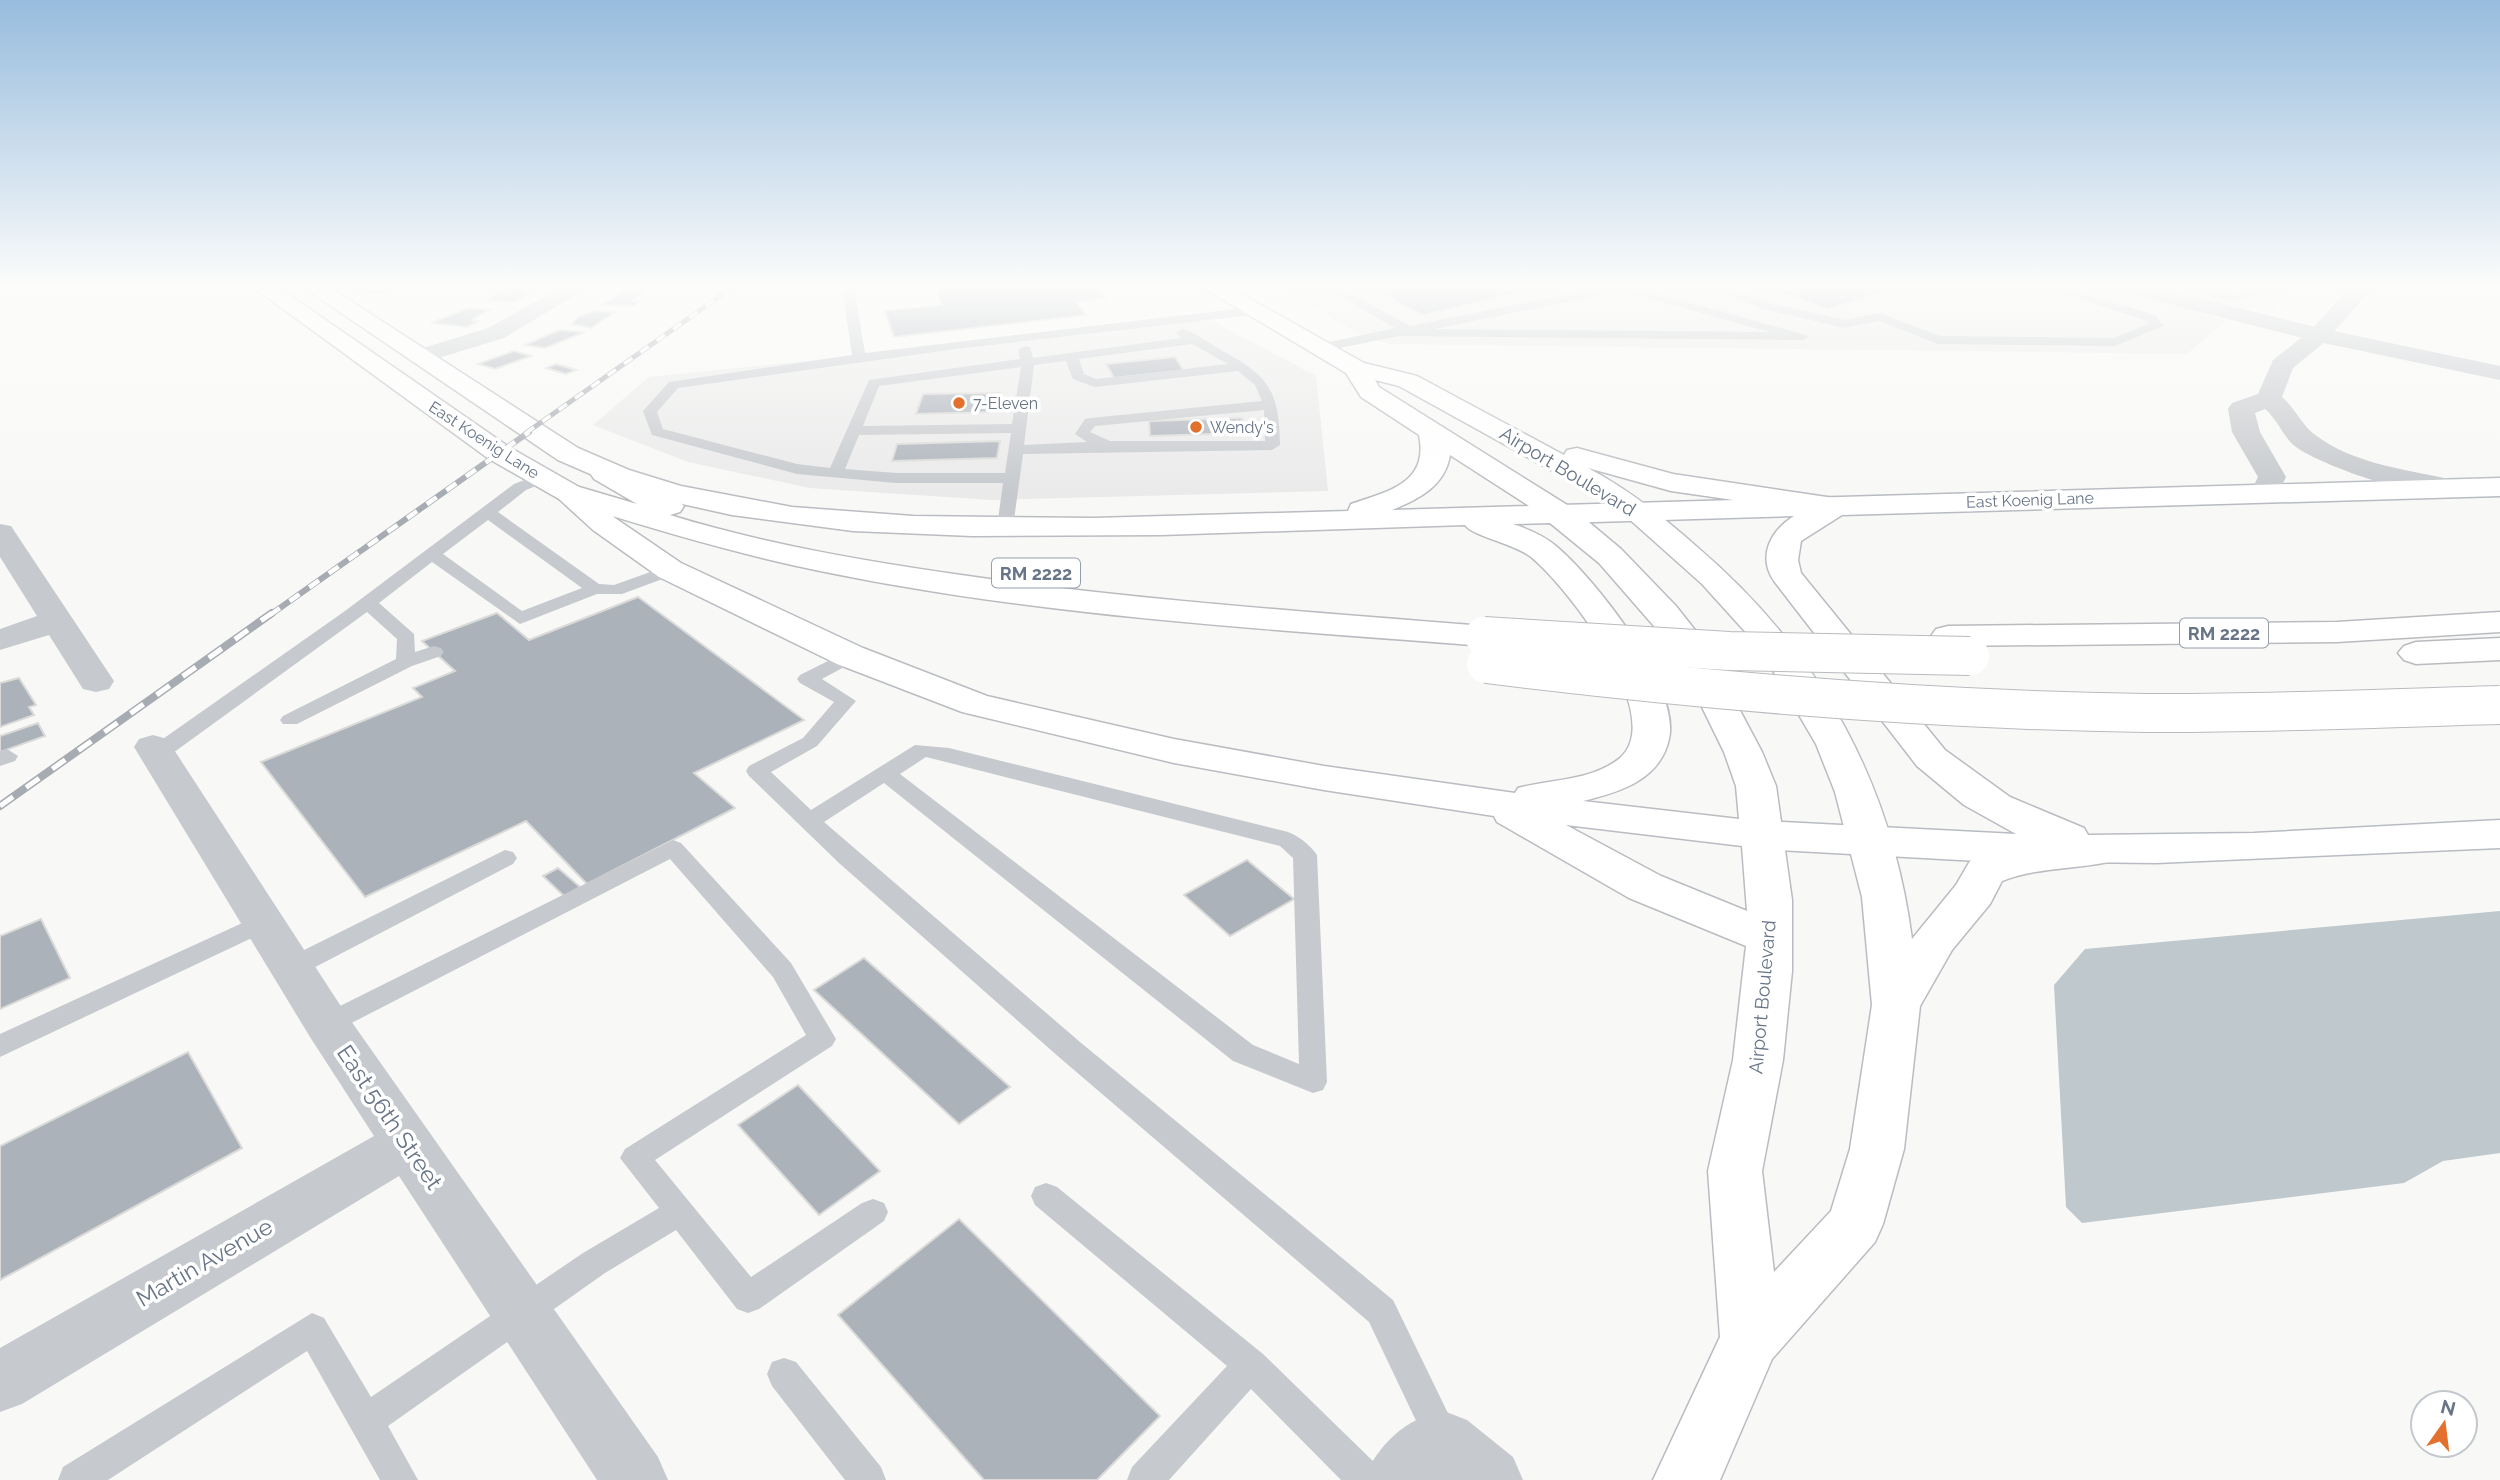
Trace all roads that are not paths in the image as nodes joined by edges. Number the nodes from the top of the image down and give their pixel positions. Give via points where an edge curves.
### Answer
1 (362, 356) edge
2 (422, 356) edge
3 (877, 356) joint
4 (1026, 356) edge
5 (1065, 356) edge
6 (1071, 356) edge
7 (1220, 356) edge
8 (1334, 356) edge
9 (2293, 356) edge
10 (2419, 356) edge
11 (419, 357) joint
12 (859, 358) joint
13 (1028, 363) junction
14 (1238, 367) junction
15 (1355, 368) junction
16 (2500, 373) edge
17 (874, 383) junction
18 (2269, 399) junction
19 (1269, 405) junction
20 (1019, 428) junction
21 (1432, 429) junction
22 (854, 431) junction
23 (1525, 443) junction
24 (1107, 446) junction
25 (1016, 450) junction
26 (971, 459) dead end
27 (920, 460) dead end
28 (836, 472) junction
29 (604, 473) junction
30 (914, 478) junction
31 (967, 478) junction
32 (1012, 478) junction
33 (556, 486) junction
34 (2500, 488) edge
35 (2456, 489) junction
36 (2265, 493) junction
37 (1836, 506) junction
38 (1639, 512) junction
39 (489, 513) junction
40 (1561, 514) junction
41 (1327, 519) junction
42 (1005, 527) junction
43 (3, 542) edge
44 (433, 555) junction
45 (670, 570) junction
46 (595, 589) junction
47 (368, 603) junction
48 (59, 620) junction
49 (2500, 622) edge
50 (1484, 638) junction
51 (0, 640) edge
52 (1959, 646) junction
53 (2500, 649) edge
54 (434, 652) dead end
55 (850, 656) junction
56 (405, 662) junction
57 (96, 681) dead end
58 (2500, 705) edge
59 (290, 720) dead end
60 (156, 750) joint
61 (885, 773) junction
62 (1491, 803) junction
63 (808, 821) junction
64 (2500, 834) edge
65 (1762, 835) junction
66 (1871, 842) junction
67 (2106, 849) junction
68 (505, 858) dead end
69 (264, 922) junction
70 (1768, 937) junction
71 (291, 968) junction
72 (1896, 1005) junction
73 (327, 1024) junction
74 (0, 1046) edge
75 (408, 1143) junction
76 (1046, 1196) dead end
77 (680, 1211) junction
78 (873, 1212) dead end
79 (522, 1314) junction
80 (1751, 1339) junction
81 (1251, 1365) junction
82 (783, 1374) dead end
83 (0, 1382) edge
84 (368, 1420) junction
85 (1443, 1468) edge
86 (76, 1480) edge
87 (400, 1480) edge
88 (635, 1480) edge
89 (868, 1480) edge
90 (1145, 1480) edge
91 (1366, 1480) edge
92 (1686, 1480) edge

1 - 33 main road, East Koenig Lane / RM 2222 via 499,453
2 - 11 street
3 - 12 lane
3 - 17 lane
4 - 13 lane
5 - 13 lane
6 - 14 lane via 1078,376 1095,383
7 - 14 lane
8 - 15 main road, Airport Boulevard
9 - 18 street via 2282,365
10 - 16 street
11 - 29 main road, East Koenig Lane / RM 2222
12 - 28 lane via 674,385 650,411 657,432 773,463
13 - 17 lane
13 - 20 lane
14 - 19 lane via 1262,382
15 - 21 main road, Airport Boulevard via 1370,392
15 - 23 main road, Airport Boulevard via 1408,381
17 - 22 lane
18 - 35 street via 2304,440 2322,451
18 - 36 street via 2241,409 2246,432 2272,478
19 - 24 lane via 1272,445
19 - 24 lane via 1090,422 1083,434
20 - 22 lane via 928,436
20 - 25 lane
21 - 40 main road, Airport Boulevard
21 - 41 main road via 1436,455 1426,478 1393,499
22 - 28 lane
23 - 37 main road via 1671,482
23 - 38 main road, Airport Boulevard
24 - 25 lane
25 - 32 lane
26 - 31 lane
27 - 30 lane
28 - 30 lane
29 - 42 main road via 653,488 803,517 934,527
29 - 50 main road, RM 2222 via 652,501 787,538 886,556
30 - 31 lane
31 - 32 lane
32 - 42 lane
33 - 39 lane via 520,487
33 - 45 main road
33 - 50 main road, RM 2222 via 649,521 892,577 1099,604 1299,638
34 - 35 main road, East Koenig Lane
35 - 36 main road, East Koenig Lane
36 - 37 main road, East Koenig Lane
37 - 38 main road, East Koenig Lane
37 - 67 main road via 1788,535 1780,558 1785,573 1931,758 1956,782 2018,819
38 - 40 main road, East Koenig Lane
38 - 66 main road, Airport Boulevard via 1713,577 1773,641 1835,744
39 - 44 lane
39 - 46 lane
40 - 41 main road, East Koenig Lane
40 - 65 main road, Airport Boulevard via 1636,582 1690,646 1734,730 1756,786
41 - 42 main road via 1129,528
41 - 62 main road via 1455,523 1513,533 1541,549 1609,625 1628,656 1652,716 1651,742 1639,762 1612,780
43 - 48 street
44 - 46 lane via 514,620
44 - 47 lane
45 - 46 lane via 616,590
45 - 55 main road
47 - 56 lane via 407,638
47 - 60 lane
48 - 51 street
48 - 57 street
49 - 52 main road, RM 2222
50 - 52 main road, RM 2222, bridge via 1729,651
50 - 58 main road, bridge via 1620,681 1961,708 2241,713
52 - 53 main road, RM 2222 via 2321,657
54 - 56 lane
55 - 62 main road via 975,704 1067,727 1324,778
55 - 63 lane via 807,679 846,701 810,742 757,771
56 - 59 lane
60 - 69 street, East 56th Street
61 - 61 lane via 922,750 949,754 1288,840 1305,855 1313,1082 1243,1053
61 - 63 lane
62 - 65 main road
62 - 70 main road via 1645,887
63 - 85 lane via 1070,1050 1381,1311
64 - 67 main road via 2315,845
65 - 66 main road
65 - 70 main road, Airport Boulevard via 1770,900
66 - 67 main road
66 - 72 main road, Airport Boulevard via 1886,911
67 - 72 main road via 2015,860 1985,872 1974,893 1935,939
68 - 71 lane
69 - 71 street, East 56th Street
69 - 74 lane
70 - 80 main road, Airport Boulevard via 1758,1060 1735,1171
71 - 73 street, East 56th Street
72 - 80 main road, Airport Boulevard via 1877,1149 1855,1224
73 - 75 street, East 56th Street
73 - 77 lane via 673,848 782,970 822,1039 635,1158
75 - 79 street, East 56th Street
75 - 83 street, Martin Avenue
76 - 81 lane
77 - 78 lane via 748,1298
77 - 79 lane
79 - 84 lane
79 - 88 street, East 56th Street
80 - 92 main road, Airport Boulevard
81 - 90 lane
81 - 91 lane
82 - 89 lane
84 - 86 lane via 312,1329
84 - 87 lane

